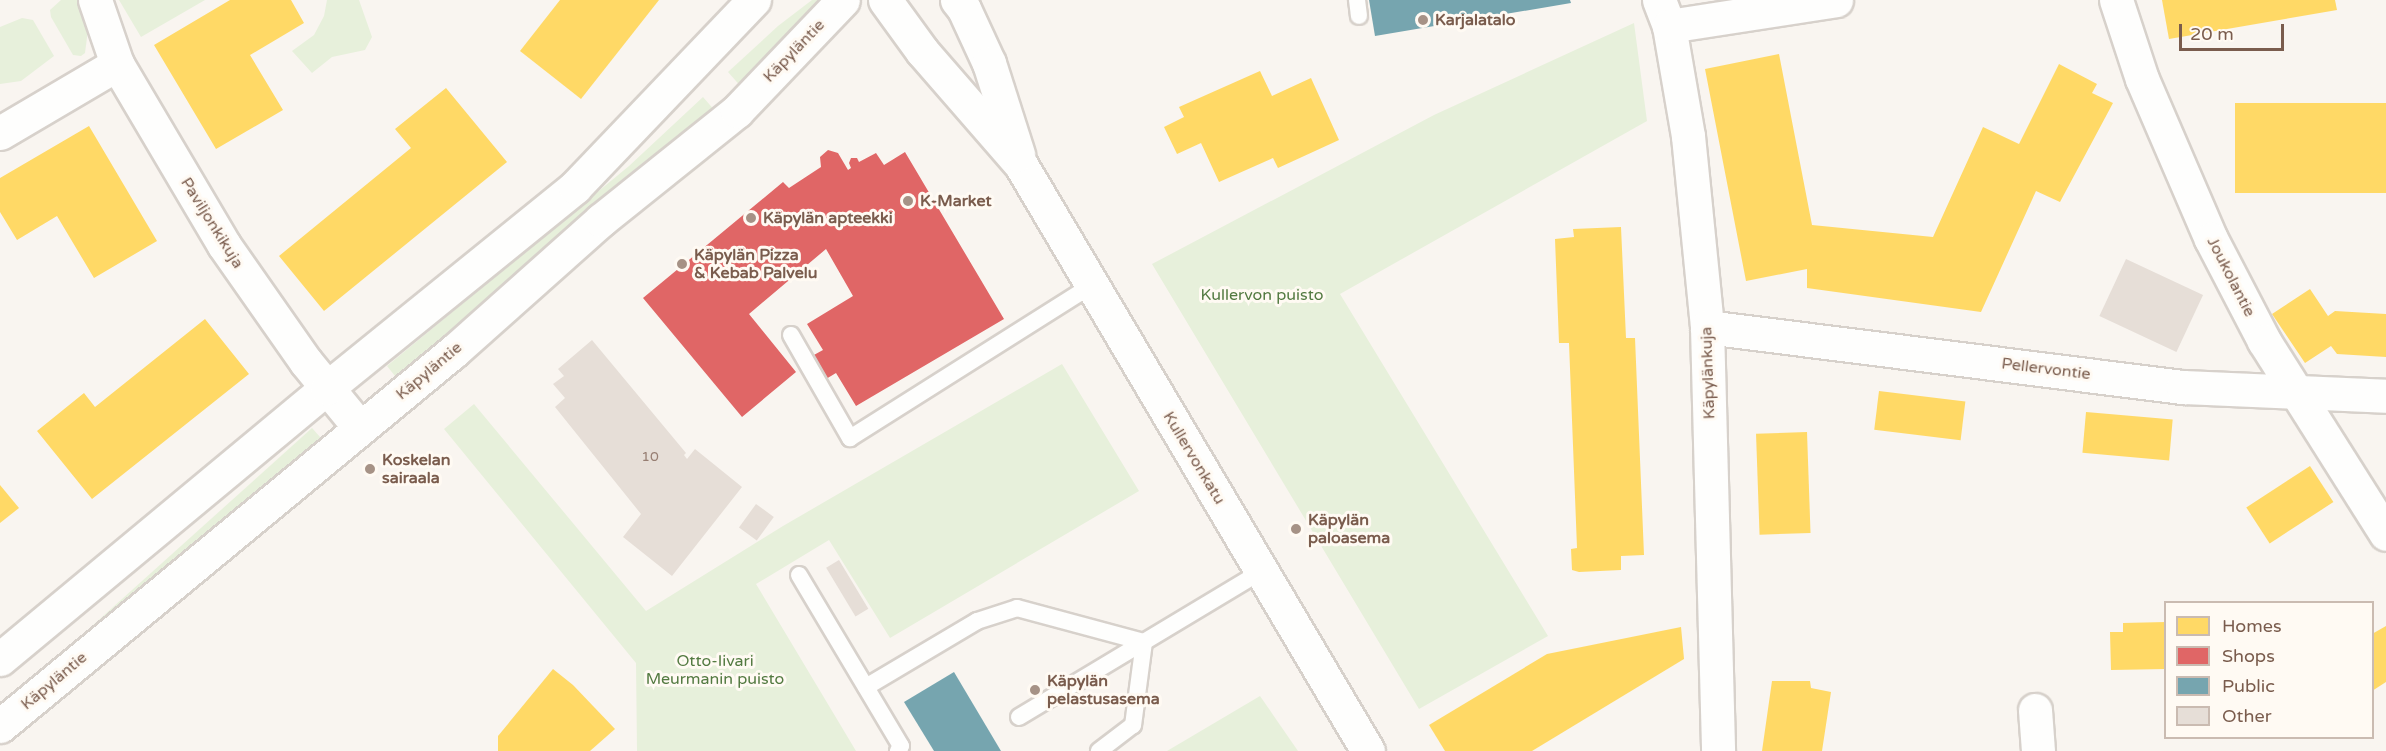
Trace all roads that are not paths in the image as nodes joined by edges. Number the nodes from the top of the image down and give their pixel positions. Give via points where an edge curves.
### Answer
1 (95, 0) edge
2 (754, 0) edge
3 (843, 0) edge
4 (885, 0) edge
5 (957, 0) edge
6 (1836, 0) edge
7 (2116, 0) edge
8 (1664, 13) edge
9 (117, 64) junction
10 (0, 133) edge
11 (1021, 165) junction
12 (1092, 285) junction
13 (1707, 327) junction
14 (791, 335) dead end
15 (327, 388) junction
16 (2294, 391) junction
17 (2386, 396) edge
18 (360, 428) junction
19 (2386, 534) edge
20 (1262, 572) junction
21 (799, 575) dead end
22 (1144, 642) junction
23 (0, 659) edge
24 (866, 687) junction
25 (2035, 710) dead end
26 (1019, 717) dead end
27 (0, 726) edge
28 (898, 751) edge
29 (1099, 751) edge
30 (1368, 751) edge
31 (1718, 751) edge
32 (2038, 751) edge

1 - 9 main road, Paviljonkikuja
2 - 15 main road via 575,187
3 - 18 main road, Käpyläntie via 737,111 601,220 454,351
4 - 11 main road, Kullervonkatu via 922,51
5 - 11 main road, Kullervonkatu via 990,63
6 - 8 main road
7 - 16 main road, Joukolantie via 2142,79 2211,239
8 - 13 main road, Käpylänkuja via 1689,142
9 - 10 main road
9 - 15 main road, Paviljonkikuja via 224,245
11 - 12 main road, Kullervonkatu
12 - 14 lane via 850,438
12 - 20 main road, Kullervonkatu
13 - 16 main road, Pellervontie via 2183,387
13 - 31 main road, Käpylänkuja
15 - 18 main road, Paviljonkikuja
15 - 23 main road
16 - 17 main road, Pellervontie
16 - 19 main road, Joukolantie
18 - 27 main road, Käpyläntie
20 - 22 lane
20 - 30 main road, Kullervonkatu
21 - 24 lane
22 - 24 lane via 1017,608 977,621
22 - 26 lane
22 - 29 lane via 1133,725
24 - 28 lane via 901,746
25 - 32 main road

